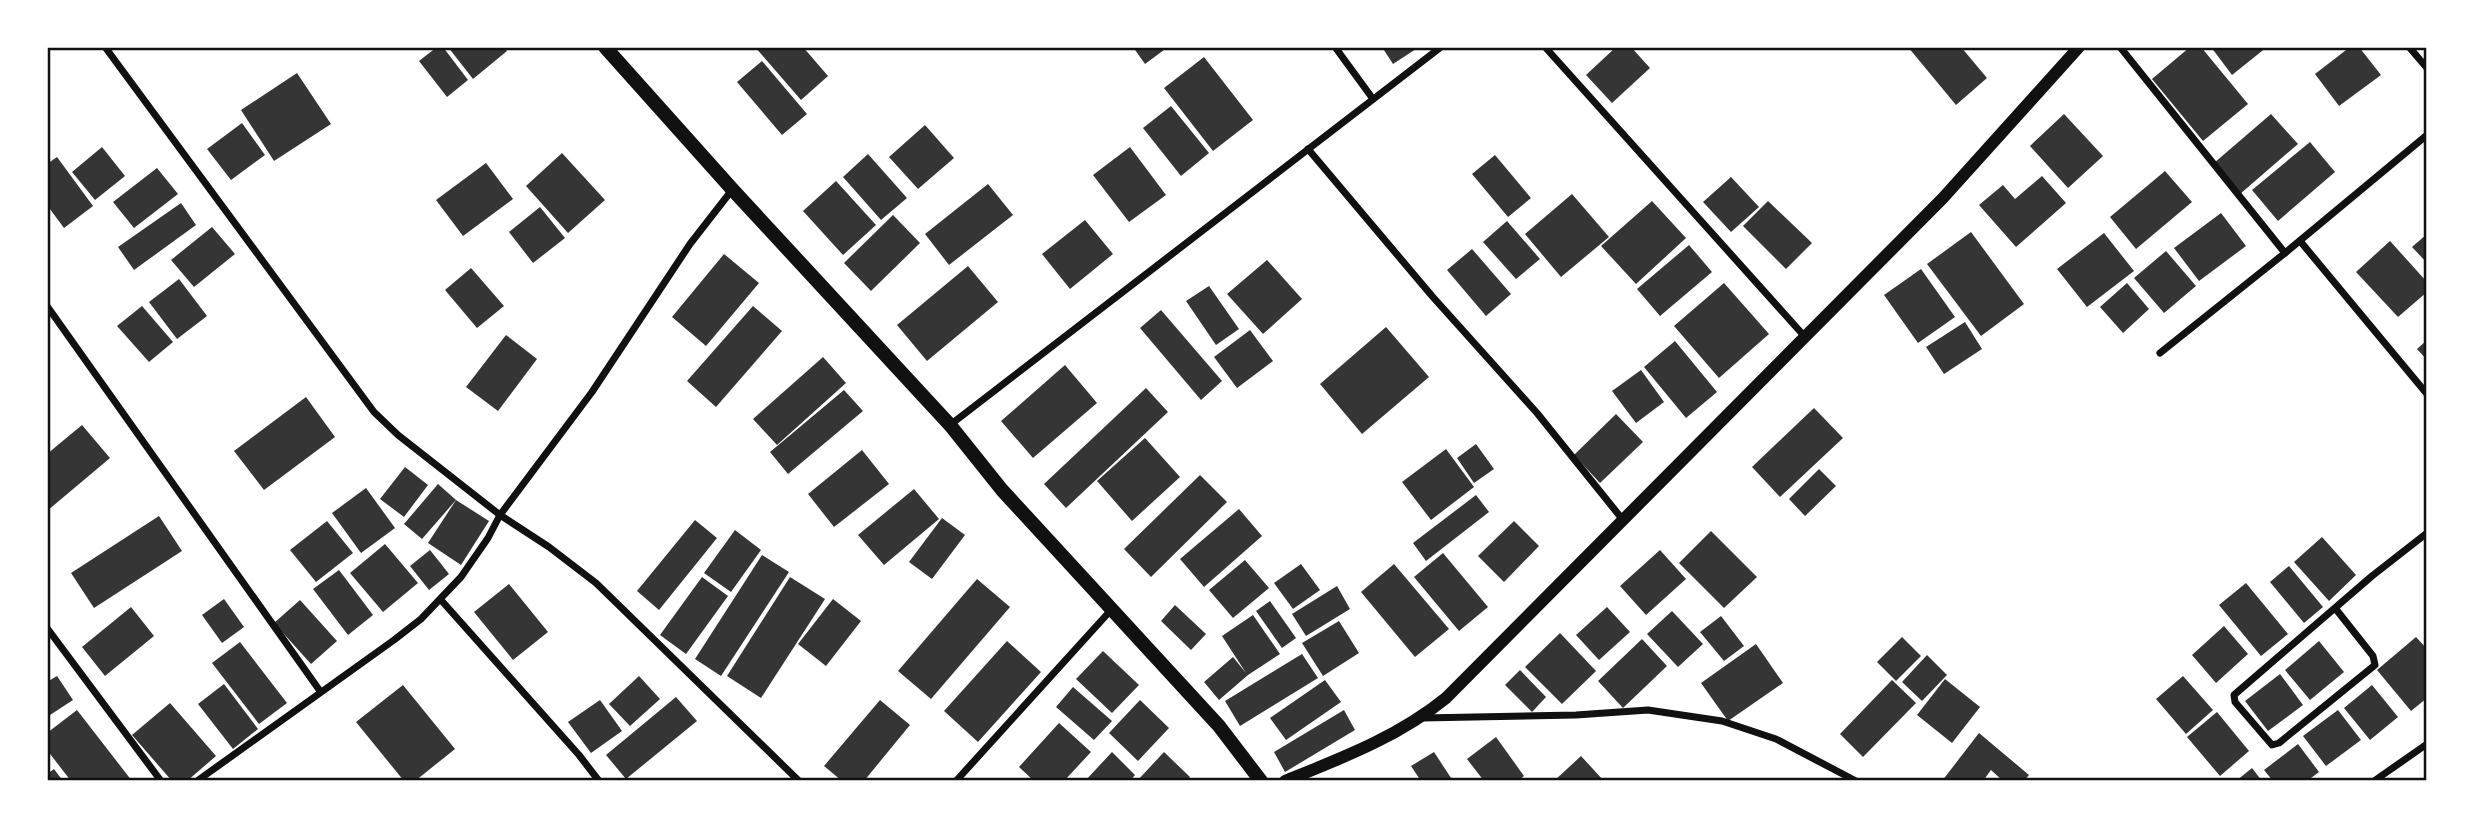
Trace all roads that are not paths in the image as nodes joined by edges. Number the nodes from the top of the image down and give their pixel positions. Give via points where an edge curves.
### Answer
1 (105, 47) edge
2 (605, 47) edge
3 (1335, 47) edge
4 (1441, 47) edge
5 (1545, 47) edge
6 (2079, 47) edge
7 (2120, 47) edge
8 (2409, 47) edge
9 (2427, 68) edge
10 (1373, 99) junction
11 (2427, 135) edge
12 (1308, 149) junction
13 (733, 189) junction
14 (2300, 241) junction
15 (2285, 253) junction
16 (47, 306) edge
17 (1806, 338) junction
18 (2160, 353) dead end
19 (2427, 394) edge
20 (950, 425) junction
21 (500, 515) junction
22 (1623, 520) junction
23 (2427, 533) edge
24 (441, 600) junction
25 (2335, 608) junction
26 (1111, 610) junction
27 (47, 628) edge
28 (320, 691) junction
29 (1422, 718) junction
30 (2427, 744) edge
31 (203, 779) edge
32 (161, 781) edge
33 (599, 781) edge
34 (799, 781) edge
35 (956, 781) edge
36 (1261, 781) edge
37 (1285, 781) edge
38 (1856, 781) edge
39 (2374, 781) edge

1 - 21 street via 374,412
2 - 13 main road
3 - 10 street
4 - 10 street
5 - 17 street
6 - 17 street via 1943,198
7 - 15 street
8 - 9 street
10 - 12 street
11 - 14 street
12 - 20 street
12 - 22 street via 1537,413
13 - 20 main road
13 - 21 street
14 - 15 street
14 - 19 street
15 - 18 street
16 - 28 street
17 - 22 street
20 - 26 main road
21 - 24 street via 477,555
21 - 34 street via 596,583
22 - 29 street
23 - 25 street
24 - 28 street via 394,640
24 - 33 street
25 - 25 street via 2375,664 2272,745 2234,695
26 - 35 street
26 - 36 main road via 1219,726
27 - 32 street
28 - 31 street
29 - 37 street
29 - 38 street via 1648,710 1722,721 1776,739
30 - 39 street

